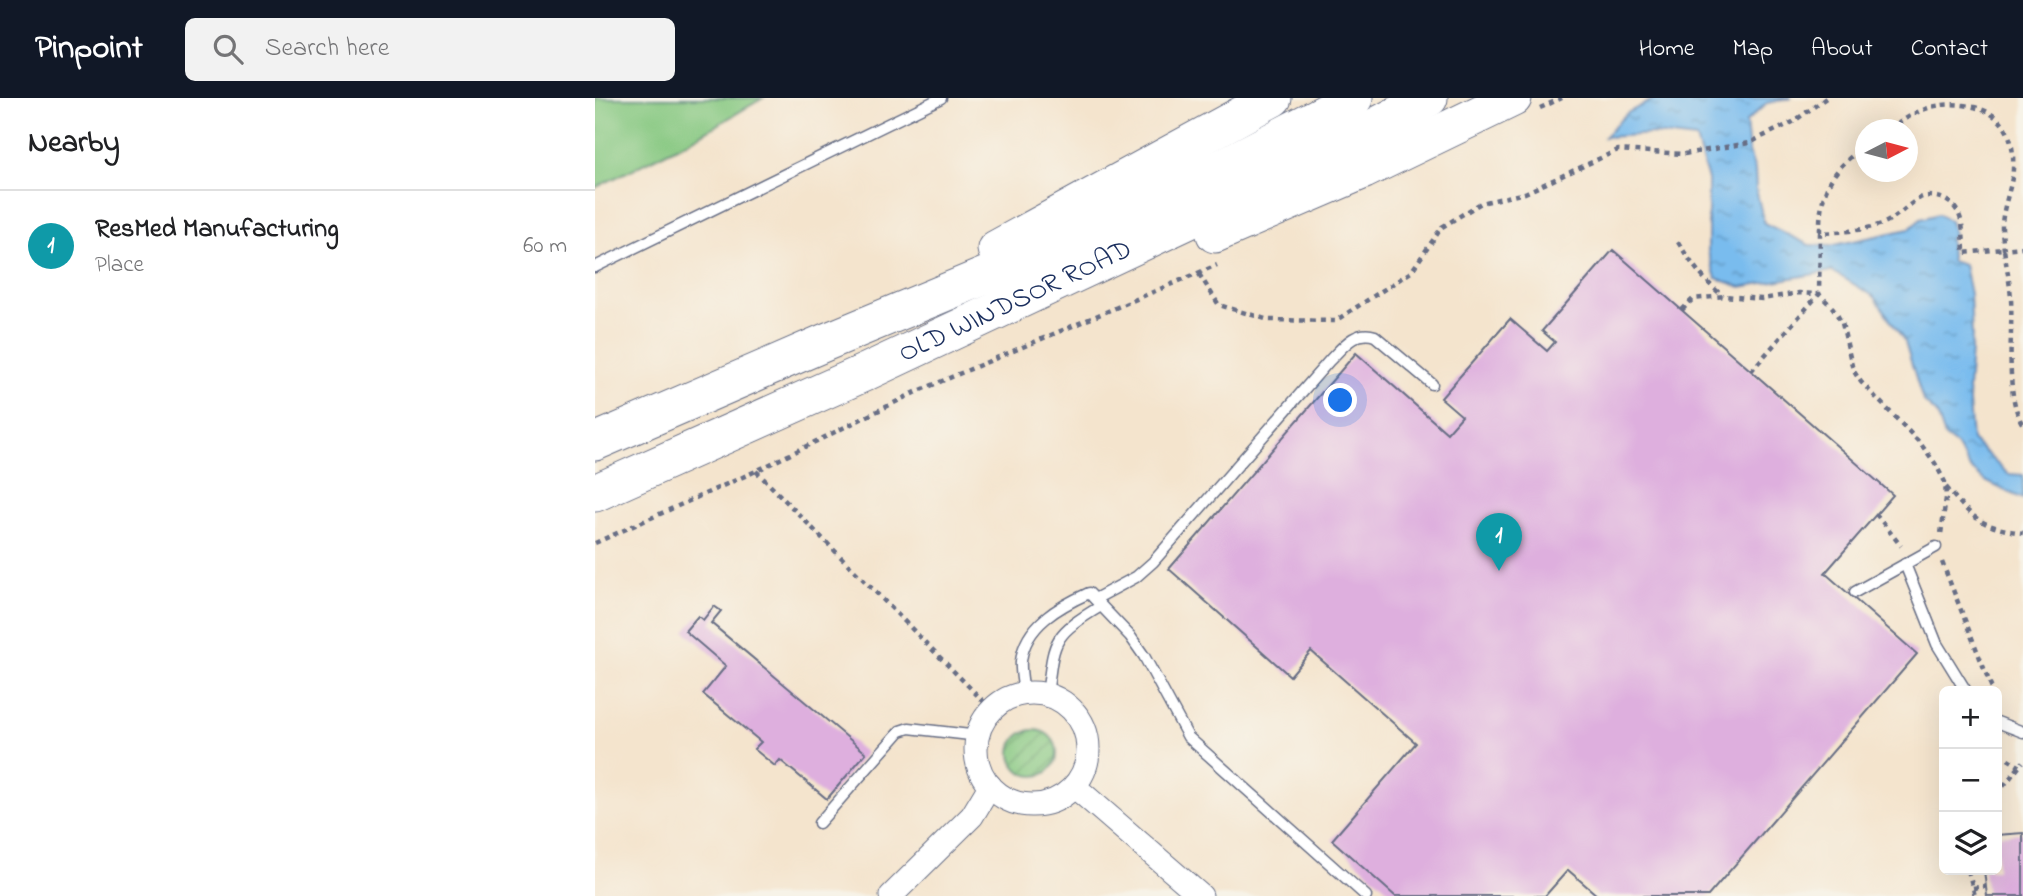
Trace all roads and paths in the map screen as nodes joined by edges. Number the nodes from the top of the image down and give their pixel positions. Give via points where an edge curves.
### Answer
1 (941, 98) edge
2 (1273, 98) edge
3 (1354, 98) edge
4 (1429, 98) edge
5 (1562, 98) edge
6 (1826, 98) edge
7 (1951, 101) edge
8 (1526, 104) edge
9 (1907, 119) edge
10 (1855, 153) edge
11 (1820, 233) junction
12 (1678, 242) dead end
13 (2023, 247) edge
14 (2004, 249) junction
15 (1223, 262) dead end
16 (595, 267) edge
17 (1199, 274) junction
18 (1819, 294) junction
19 (1724, 296) junction
20 (1682, 310) dead end
21 (826, 342) junction
22 (1751, 371) dead end
23 (866, 372) junction
24 (1431, 384) dead end
25 (2023, 425) edge
26 (595, 442) edge
27 (756, 471) junction
28 (1945, 486) junction
29 (595, 494) edge
30 (1876, 514) dead end
31 (2023, 533) edge
32 (595, 543) edge
33 (1936, 547) junction
34 (1908, 563) junction
35 (1855, 592) dead end
36 (1095, 600) junction
37 (1963, 686) edge
38 (1991, 686) edge
39 (1035, 695) junction
40 (992, 710) junction
41 (2002, 724) edge
42 (2023, 732) edge
43 (979, 736) junction
44 (2008, 759) dead end
45 (2021, 764) edge
46 (990, 786) junction
47 (1075, 787) junction
48 (2002, 788) edge
49 (819, 823) dead end
50 (1969, 875) edge
51 (1986, 886) dead end
52 (1973, 888) junction
53 (891, 896) edge
54 (1201, 896) edge
55 (1366, 896) edge
56 (1975, 896) edge

1 - 16 lane
2 - 21 highway
3 - 21 highway, OLD WINDSOR ROAD via 1127,217
4 - 23 highway, OLD WINDSOR ROAD via 1283,176
5 - 8 path
6 - 17 path via 1793,122 1749,143 1684,154 1618,150 1525,193 1481,203 1442,227 1411,272 1335,321 1269,320 1219,305
7 - 9 path via 1926,107
7 - 14 path via 1987,110 2007,131 2013,169 2001,226
8 - 23 highway via 1026,316
10 - 11 path via 1832,177 1819,210
11 - 14 path via 1880,225 1930,196 1942,198 1960,212 1964,253
11 - 18 path
12 - 19 path via 1691,265
13 - 14 path
14 - 25 path via 2011,297 2010,361 2017,416
15 - 17 path
17 - 27 path via 916,392
18 - 19 path via 1762,299
18 - 22 path
18 - 28 path via 1842,323 1853,370 1920,443
19 - 20 path via 1693,299
21 - 26 highway, OLD WINDSOR ROAD
23 - 29 highway, OLD WINDSOR ROAD
24 - 36 lane via 1375,336 1351,340 1153,562
27 - 32 path
27 - 40 path
28 - 31 path via 1969,514 1995,528
28 - 33 path via 1945,517
30 - 34 path
33 - 34 lane
33 - 38 path
34 - 35 lane
34 - 37 lane via 1937,644
36 - 39 lane via 1059,636
36 - 39 lane via 1062,605 1037,626 1021,659
36 - 55 lane via 1144,656 1188,737
39 - 40 street via 1006,699
39 - 47 street via 1060,700 1081,721 1086,763
40 - 43 street
41 - 42 lane
43 - 46 street via 980,770
43 - 49 lane via 909,728 900,731
44 - 45 path
45 - 48 path
46 - 47 street via 1017,804 1042,805 1061,799
46 - 53 street via 972,816
47 - 54 street
50 - 52 path
51 - 52 path
52 - 56 path

